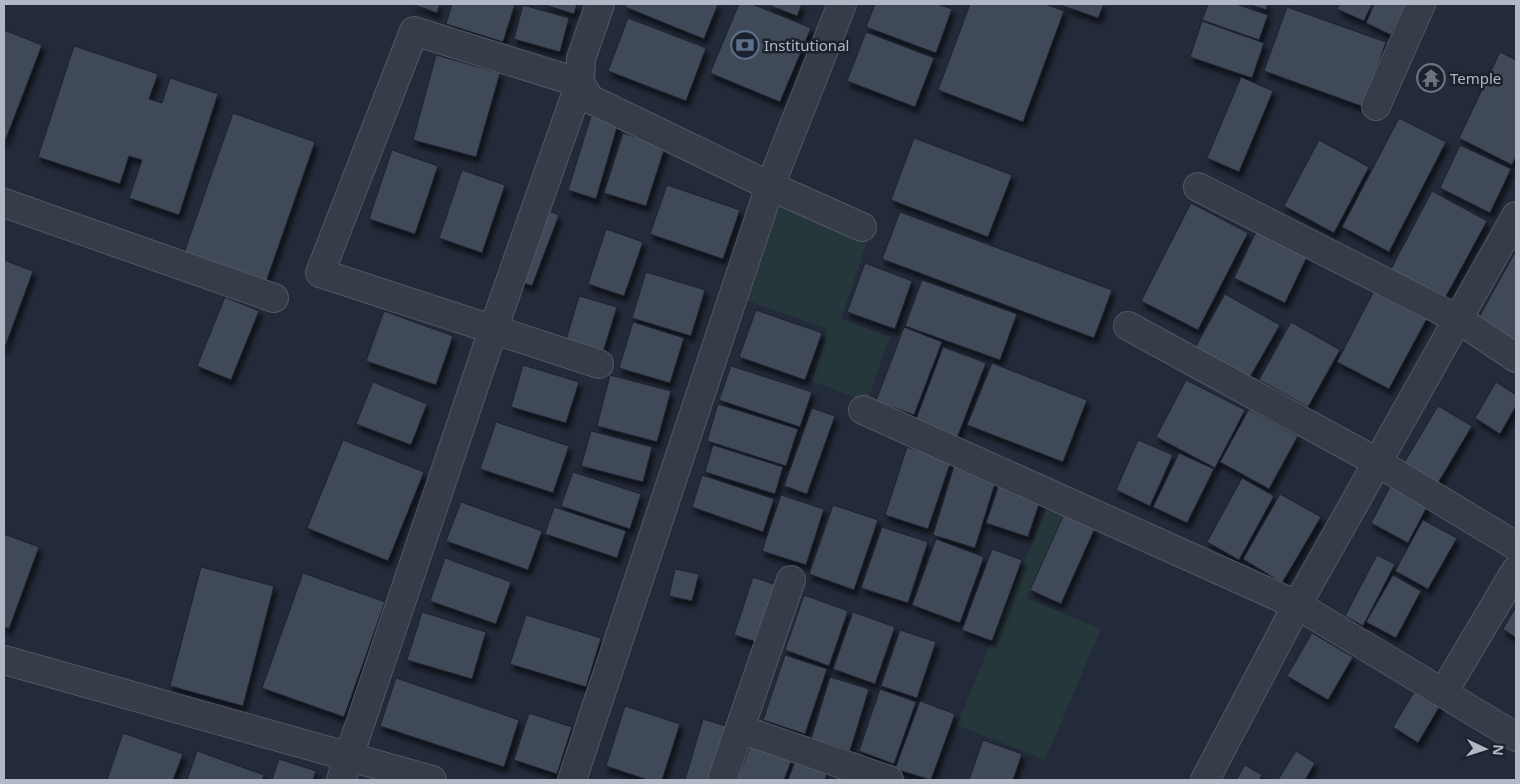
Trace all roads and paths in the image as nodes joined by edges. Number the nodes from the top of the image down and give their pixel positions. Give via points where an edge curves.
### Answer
1 (600, 4) edge
2 (842, 4) edge
3 (1421, 4) edge
4 (580, 83) junction
5 (1376, 106) dead end
6 (770, 186) junction
7 (1198, 187) dead end
8 (4, 203) edge
9 (1516, 216) edge
10 (862, 227) dead end
11 (274, 298) dead end
12 (1458, 318) junction
13 (1128, 326) dead end
14 (493, 330) junction
15 (1516, 358) edge
16 (599, 364) dead end
17 (863, 410) dead end
18 (1377, 462) junction
19 (1516, 546) edge
20 (1516, 570) edge
21 (791, 580) dead end
22 (1297, 605) junction
23 (4, 660) edge
24 (1444, 693) junction
25 (740, 729) junction
26 (1516, 738) edge
27 (345, 768) edge
28 (432, 780) edge
29 (572, 780) edge
30 (722, 780) edge
31 (889, 780) edge
32 (1204, 780) edge

1 - 4 street via 581,59
2 - 6 street
3 - 5 street
4 - 6 street via 590,99
4 - 14 street
4 - 14 street via 414,31 320,273
6 - 10 street
6 - 29 street
7 - 12 street
8 - 11 street
9 - 12 street
12 - 15 street
12 - 18 street
13 - 18 street
14 - 16 street
14 - 27 street
17 - 22 street
18 - 19 street
18 - 22 street
20 - 24 street
21 - 25 street
22 - 24 street
22 - 32 street
23 - 27 street
24 - 26 street
25 - 30 street
25 - 31 street
27 - 28 street

